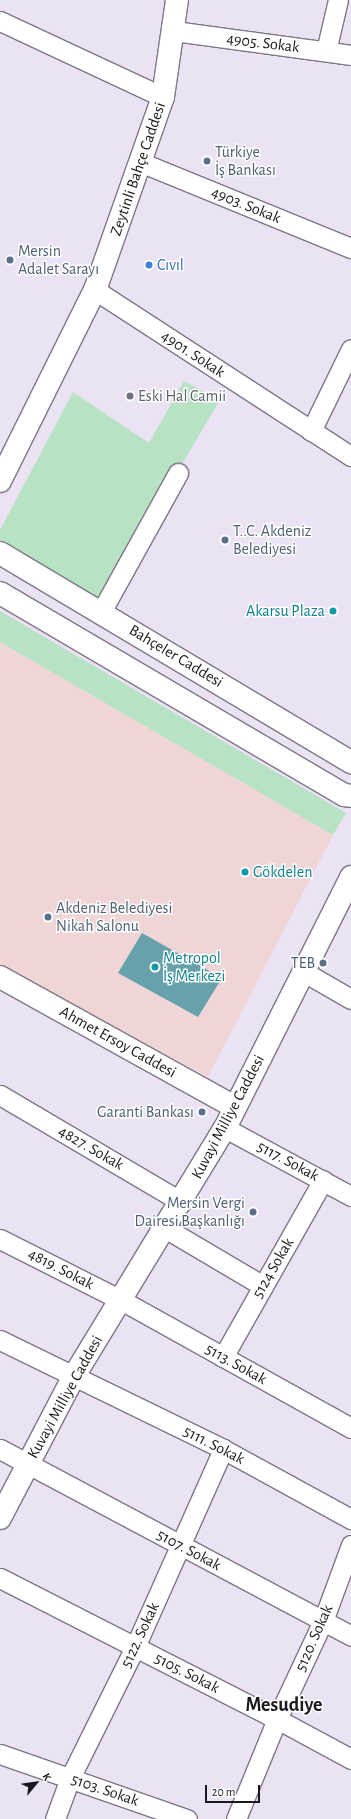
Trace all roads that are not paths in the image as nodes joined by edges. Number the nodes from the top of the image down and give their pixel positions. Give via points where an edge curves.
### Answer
1 (178, 0) edge
2 (338, 0) edge
3 (0, 21) edge
4 (174, 31) junction
5 (326, 51) junction
6 (351, 55) edge
7 (163, 96) junction
8 (140, 162) junction
9 (351, 248) edge
10 (95, 290) junction
11 (351, 349) edge
12 (311, 430) junction
13 (351, 456) edge
14 (178, 474) dead end
15 (0, 481) edge
16 (0, 553) edge
17 (0, 593) edge
18 (101, 612) junction
19 (351, 762) edge
20 (349, 797) edge
21 (351, 877) edge
22 (304, 972) junction
23 (0, 977) edge
24 (351, 999) edge
25 (0, 1095) edge
26 (235, 1107) junction
27 (225, 1128) junction
28 (323, 1180) junction
29 (351, 1196) edge
30 (182, 1202) junction
31 (165, 1228) junction
32 (0, 1239) edge
33 (263, 1286) junction
34 (121, 1300) junction
35 (0, 1340) edge
36 (223, 1357) junction
37 (74, 1376) junction
38 (351, 1428) edge
39 (223, 1449) junction
40 (0, 1450) edge
41 (28, 1462) junction
42 (0, 1518) edge
43 (351, 1519) edge
44 (351, 1545) edge
45 (180, 1546) junction
46 (0, 1578) edge
47 (322, 1621) junction
48 (351, 1636) edge
49 (135, 1647) junction
50 (277, 1719) junction
51 (0, 1754) edge
52 (351, 1759) edge
53 (70, 1778) junction
54 (55, 1819) edge
55 (187, 1819) edge
56 (236, 1819) edge

1 - 4 street, Zeytinli Bahçe Caddesi
2 - 5 street
3 - 7 street
4 - 5 street, 4905. Sokak
4 - 7 street, Zeytinli Bahçe Caddesi
5 - 6 street, 4905. Sokak
7 - 8 street, Zeytinli Bahçe Caddesi
8 - 9 street, 4903. Sokak
8 - 10 street, Zeytinli Bahçe Caddesi
10 - 12 street, 4901. Sokak
10 - 15 street, Zeytinli Bahçe Caddesi
11 - 12 street
12 - 13 street, 4901. Sokak
14 - 18 street
16 - 18 street, Bahçeler Caddesi
17 - 20 street
18 - 19 street, Bahçeler Caddesi
21 - 22 street, Kuvayi Milliye Caddesi
22 - 24 street
22 - 26 street, Kuvayi Milliye Caddesi
23 - 26 street, Ahmet Ersoy Caddesi
25 - 30 street, 4827. Sokak
26 - 27 street, Kuvayi Milliye Caddesi
27 - 28 street, 5117. Sokak
27 - 30 street, Kuvayi Milliye Caddesi
28 - 29 street, 5117. Sokak
28 - 33 street, 5124 Sokak
30 - 31 street, Kuvayi Milliye Caddesi
31 - 33 street
31 - 34 street, Kuvayi Milliye Caddesi
32 - 34 street, 4819. Sokak
33 - 36 street, 5124 Sokak
34 - 36 street, 5113. Sokak
34 - 37 street, Kuvayi Milliye Caddesi
35 - 37 street, 5111. Sokak
36 - 38 street, 5113. Sokak
37 - 39 street, 5111. Sokak
37 - 41 street, Kuvayi Milliye Caddesi
39 - 43 street, 5111. Sokak
39 - 45 street, 5122. Sokak
40 - 41 street, 5107. Sokak
41 - 42 street, Kuvayi Milliye Caddesi
41 - 45 street, 5107. Sokak
44 - 47 street, 5120. Sokak
45 - 47 street, 5107. Sokak
45 - 49 street, 5122. Sokak
46 - 49 street, 5105. Sokak
47 - 48 street, 5107. Sokak
47 - 50 street, 5120. Sokak
49 - 50 street, 5105. Sokak
49 - 53 street, 5122. Sokak
50 - 52 street, 5105. Sokak
50 - 56 street, 5120. Sokak
51 - 53 street, 5103. Sokak
53 - 54 street, 5122. Sokak
53 - 55 street, 5103. Sokak

